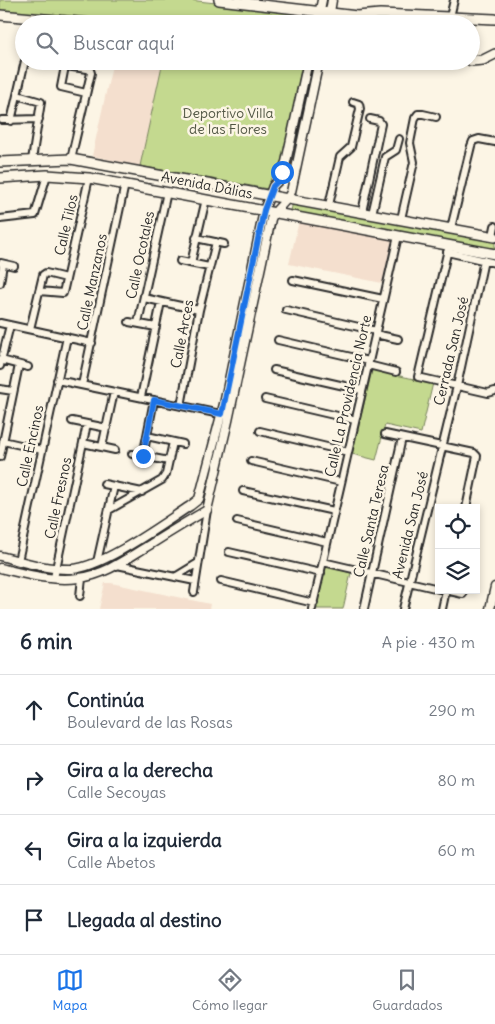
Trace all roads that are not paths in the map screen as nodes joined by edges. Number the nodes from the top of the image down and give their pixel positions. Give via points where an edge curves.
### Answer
1 (219, 0) edge
2 (322, 0) edge
3 (332, 0) edge
4 (454, 0) edge
5 (238, 1) edge
6 (280, 4) edge
7 (324, 12) junction
8 (0, 15) edge
9 (322, 15) edge
10 (325, 15) edge
11 (349, 15) edge
12 (368, 15) edge
13 (403, 15) edge
14 (450, 15) edge
15 (15, 18) edge
16 (480, 18) edge
17 (495, 19) edge
18 (0, 20) edge
19 (15, 21) edge
20 (495, 54) edge
21 (480, 60) edge
22 (23, 70) edge
23 (65, 70) edge
24 (90, 70) edge
25 (306, 70) edge
26 (317, 70) edge
27 (86, 93) junction
28 (17, 95) junction
29 (353, 102) dead end
30 (436, 117) dead end
31 (39, 119) junction
32 (370, 119) dead end
33 (2, 120) dead end
34 (11, 121) junction
35 (399, 139) dead end
36 (495, 142) edge
37 (71, 159) junction
38 (32, 160) junction
39 (0, 162) edge
40 (47, 175) junction
41 (0, 178) edge
42 (89, 178) junction
43 (125, 184) junction
44 (167, 192) junction
45 (269, 194) junction
46 (289, 198) junction
47 (206, 199) junction
48 (329, 205) junction
49 (269, 211) junction
50 (362, 212) junction
51 (372, 214) junction
52 (0, 219) edge
53 (401, 219) junction
54 (495, 226) edge
55 (452, 228) junction
56 (398, 236) junction
57 (494, 236) edge
58 (196, 238) junction
59 (216, 242) junction
60 (224, 244) dead end
61 (448, 249) junction
62 (495, 254) edge
63 (484, 260) junction
64 (180, 261) dead end
65 (2, 263) edge
66 (495, 263) edge
67 (191, 264) junction
68 (14, 266) dead end
69 (209, 267) junction
70 (66, 278) junction
71 (293, 280) dead end
72 (0, 281) edge
73 (39, 291) junction
74 (144, 298) junction
75 (383, 299) junction
76 (161, 302) junction
77 (199, 310) junction
78 (286, 310) dead end
79 (129, 322) dead end
80 (0, 323) edge
81 (138, 323) junction
82 (10, 325) junction
83 (156, 327) junction
84 (30, 329) junction
85 (376, 332) junction
86 (67, 337) junction
87 (398, 339) dead end
88 (278, 340) dead end
89 (92, 343) junction
90 (1, 363) edge
91 (369, 363) junction
92 (19, 365) junction
93 (28, 367) dead end
94 (274, 370) dead end
95 (396, 372) dead end
96 (57, 380) junction
97 (82, 386) junction
98 (458, 386) junction
99 (0, 389) edge
100 (362, 390) junction
101 (13, 391) junction
102 (114, 392) junction
103 (494, 392) edge
104 (141, 398) junction
105 (265, 399) dead end
106 (154, 400) junction
107 (181, 406) junction
108 (225, 415) junction
109 (355, 420) junction
110 (72, 421) dead end
111 (87, 424) junction
112 (106, 428) junction
113 (260, 431) dead end
114 (2, 433) edge
115 (384, 434) dead end
116 (147, 436) junction
117 (402, 438) junction
118 (3, 441) junction
119 (173, 442) junction
120 (83, 443) junction
121 (183, 444) dead end
122 (442, 446) junction
123 (102, 447) junction
124 (42, 450) junction
125 (115, 450) dead end
126 (348, 452) junction
127 (132, 454) dead end
128 (143, 456) junction
129 (0, 458) edge
130 (169, 461) junction
131 (251, 461) dead end
132 (341, 482) junction
133 (104, 484) dead end
134 (114, 486) junction
135 (243, 491) dead end
136 (142, 492) junction
137 (467, 504) edge
138 (109, 510) junction
139 (207, 510) junction
140 (334, 511) junction
141 (236, 521) dead end
142 (327, 542) junction
143 (229, 552) dead end
144 (0, 556) edge
145 (18, 561) junction
146 (97, 562) junction
147 (323, 562) junction
148 (198, 563) junction
149 (117, 565) junction
150 (0, 568) edge
151 (56, 568) junction
152 (321, 573) junction
153 (372, 574) junction
154 (175, 577) junction
155 (54, 578) junction
156 (82, 578) junction
157 (195, 581) junction
158 (221, 581) dead end
159 (408, 582) junction
160 (495, 587) edge
161 (435, 588) edge
162 (194, 592) dead end
163 (445, 594) edge
164 (80, 596) dead end
165 (313, 606) edge
166 (364, 609) edge
167 (403, 609) edge
168 (442, 609) edge
169 (490, 609) edge

1 - 5 main road
2 - 7 street
3 - 7 street
4 - 14 street
5 - 6 main road
6 - 7 main road
7 - 9 street
7 - 10 street
7 - 11 main road
8 - 15 main road
12 - 13 main road
16 - 17 main road
18 - 19 main road
20 - 21 main road
22 - 28 street
23 - 27 street via 62,87
24 - 27 street
25 - 45 street via 286,162
26 - 46 street
27 - 37 street
28 - 31 street via 41,102
28 - 34 street
29 - 48 street via 359,104 360,109 351,147 340,157
30 - 53 street via 418,114 415,118 410,143 414,162
31 - 34 street
31 - 38 street
32 - 50 street via 381,124
33 - 34 street
35 - 51 street via 396,150 385,157
36 - 55 street via 479,139 471,146
37 - 38 main road, Avenida Dálias
37 - 45 main road, Avenida Dálias
38 - 39 main road, Avenida Dálias
40 - 41 main road, Avenida Dálias
40 - 42 main road, Avenida Dálias
40 - 52 street via 35,215
42 - 43 main road, Avenida Dálias
42 - 70 street, Calle Tilos
43 - 44 main road, Avenida Dálias
43 - 89 street, Calle Manzanos
44 - 47 main road, Avenida Dálias
44 - 74 street, Calle Ocotales
45 - 46 main road, Avenida Dálias
45 - 49 street
46 - 48 main road, Avenida Dálias
46 - 49 street
47 - 49 main road, Avenida Dálias
47 - 58 street
48 - 50 main road, Avenida Dálias
49 - 56 main road, Avenida Dálias
49 - 108 street
50 - 51 main road, Avenida Dálias
51 - 53 main road, Avenida Dálias
53 - 55 main road, Avenida Dálias
54 - 57 street
55 - 57 main road, Avenida Dálias
56 - 61 main road, Avenida Dálias
56 - 75 street, Calle La Providencia Norte
58 - 59 street
58 - 67 street
59 - 60 street
59 - 69 street, Calle Arces
61 - 62 main road, Avenida Dálias
61 - 63 street
61 - 98 street via 418,377
63 - 66 street
63 - 98 street, Cerrada San José
64 - 67 street
65 - 68 street
65 - 72 street
67 - 69 street
69 - 77 street, Calle Arces
70 - 73 street, Calle Tilos via 44,274
70 - 73 street, Calle Tilos via 63,294
71 - 75 street
73 - 84 street, Calle Tilos
74 - 76 street
74 - 81 street, Calle Ocotales
75 - 85 street, Calle La Providencia Norte
76 - 77 street
76 - 83 street
77 - 107 street, Calle Arces
78 - 85 street
79 - 81 street
80 - 82 street
81 - 83 street
82 - 84 street
82 - 90 street
83 - 104 street
84 - 86 street
85 - 87 street
85 - 91 street, Calle La Providencia Norte
86 - 89 street
86 - 96 street, Calle Encinos
88 - 91 street
89 - 97 street, Calle Manzanos
90 - 92 street
91 - 95 street
91 - 100 street, Calle La Providencia Norte
92 - 93 street
92 - 101 street
94 - 100 street
96 - 97 street
96 - 124 street, Calle Encinos
97 - 102 street
98 - 103 street
98 - 122 street, Cerrada San José
99 - 101 street
100 - 109 street, Calle La Providencia Norte
101 - 114 street
102 - 104 street
102 - 112 street
104 - 106 street
105 - 109 street
106 - 107 street
106 - 116 street
107 - 108 street
108 - 139 street
108 - 146 street via 195,503
109 - 126 street, Calle La Providencia Norte
110 - 111 street
111 - 112 street
111 - 120 street, Calle Fresnos
112 - 123 street
113 - 126 street
114 - 118 street
115 - 117 street
116 - 119 street
116 - 128 street
117 - 122 street
117 - 153 street, Calle Santa Teresa
118 - 124 street
118 - 129 street
119 - 121 street
119 - 130 street
120 - 123 street
120 - 151 street, Calle Fresnos
122 - 137 street via 474,452 477,456
122 - 159 street, Avenida San José
123 - 125 street
124 - 145 street, Calle Encinos
126 - 132 street, Calle La Providencia Norte
127 - 128 street
128 - 130 street
130 - 136 street via 162,480
131 - 132 street
132 - 140 street, Calle La Providencia Norte
133 - 134 street
134 - 136 street
134 - 138 street
135 - 140 street
136 - 138 street
138 - 146 street
139 - 148 street
139 - 149 street
140 - 142 street, Calle La Providencia Norte
141 - 142 street
142 - 147 street, Calle La Providencia Norte
143 - 152 street
144 - 145 street
145 - 151 street
146 - 151 street via 79,568
147 - 152 street, Calle La Providencia Norte
147 - 153 street
148 - 154 street
148 - 157 street
149 - 154 street
149 - 156 street
150 - 155 street
151 - 155 street, Calle Fresnos
152 - 165 street, Calle La Providencia Norte
153 - 159 street
153 - 166 street, Calle Santa Teresa
154 - 157 street
155 - 156 street
156 - 164 street
157 - 162 street
158 - 165 street
159 - 161 street
159 - 167 street, Avenida San José
160 - 169 street
163 - 168 street

